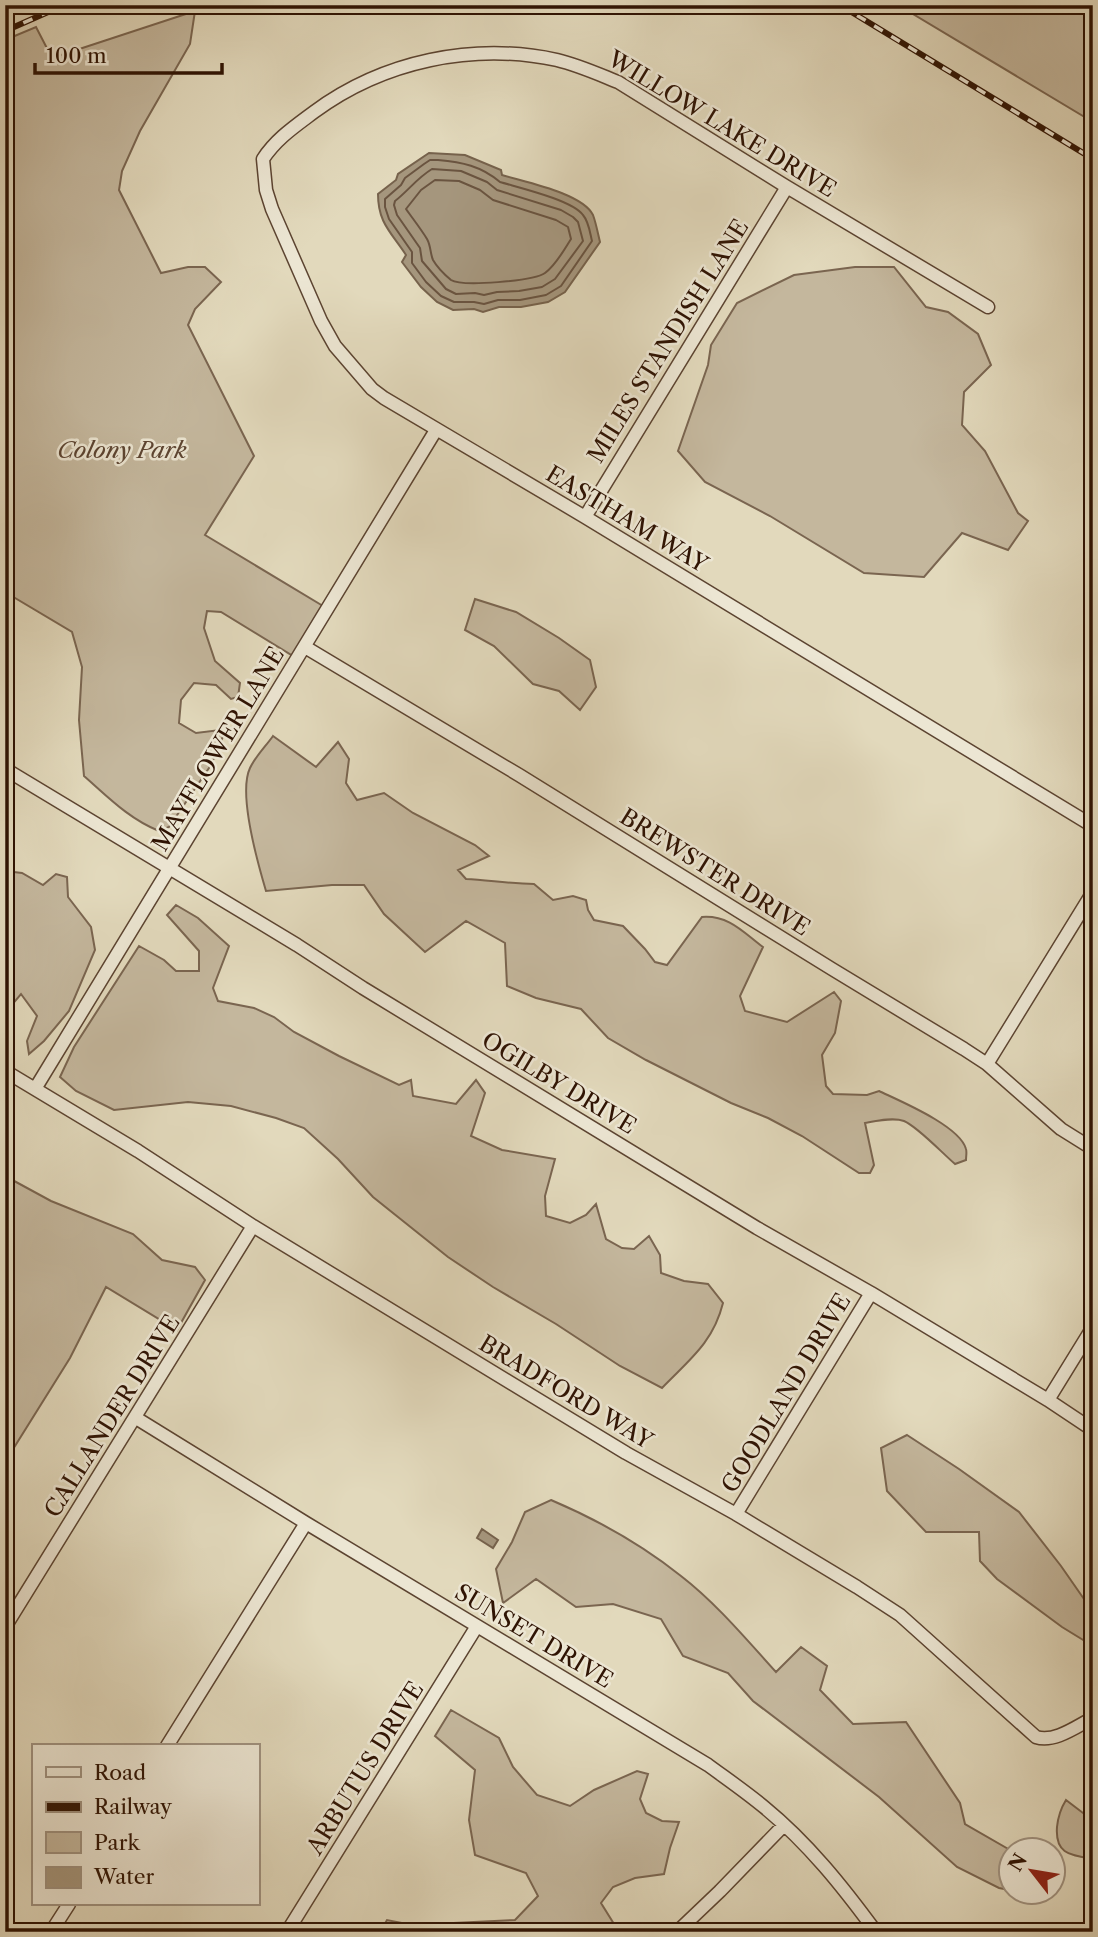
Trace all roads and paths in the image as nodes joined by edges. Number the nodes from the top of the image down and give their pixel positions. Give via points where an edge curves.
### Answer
1 (270, 148) joint
2 (787, 187) junction
3 (988, 307) dead end
4 (436, 430) junction
5 (585, 517) junction
6 (305, 647) junction
7 (5, 769) edge
8 (1093, 826) edge
9 (170, 868) junction
10 (1093, 892) edge
11 (987, 1064) junction
12 (5, 1071) edge
13 (35, 1090) junction
14 (1093, 1149) edge
15 (253, 1226) junction
16 (871, 1293) junction
17 (1093, 1327) edge
18 (1048, 1400) junction
19 (136, 1418) junction
20 (1093, 1430) edge
21 (736, 1514) junction
22 (306, 1523) junction
23 (477, 1626) junction
24 (5, 1627) edge
25 (1093, 1718) edge
26 (168, 1744) edge
27 (784, 1825) junction
28 (68, 1906) edge
29 (51, 1932) edge
30 (288, 1932) edge
31 (677, 1932) edge
32 (876, 1932) edge

1 - 2 street, WILLOW LAKE DRIVE via 324,105 363,82 449,56 514,53 558,60 618,82
1 - 4 street, EASTHAM WAY via 263,159 263,172 272,209 335,346 372,389
2 - 3 street, WILLOW LAKE DRIVE
2 - 5 street, MILES STANDISH LANE
4 - 5 street, EASTHAM WAY
4 - 6 street, MAYFLOWER LANE
5 - 8 street, EASTHAM WAY
6 - 9 street, MAYFLOWER LANE
6 - 11 street, BREWSTER DRIVE
7 - 9 street, OGILBY DRIVE
9 - 13 street, MAYFLOWER LANE
9 - 16 street, OGILBY DRIVE via 757,1228
10 - 11 street
11 - 14 street, BREWSTER DRIVE via 1061,1129
12 - 13 street, BRADFORD WAY
13 - 15 street, BRADFORD WAY
15 - 19 street, CALLANDER DRIVE
15 - 21 street, BRADFORD WAY via 635,1459
16 - 18 street, OGILBY DRIVE
16 - 21 street, GOODLAND DRIVE
17 - 18 street
18 - 20 street, OGILBY DRIVE
19 - 22 street, SUNSET DRIVE
19 - 24 street, CALLANDER DRIVE
21 - 25 street, BRADFORD WAY via 900,1615 1036,1737 1053,1737
22 - 23 street, SUNSET DRIVE
22 - 26 street
23 - 27 street, SUNSET DRIVE via 708,1765
23 - 30 street, ARBUTUS DRIVE
27 - 31 street
27 - 32 street, SUNSET DRIVE via 813,1853
28 - 29 street

